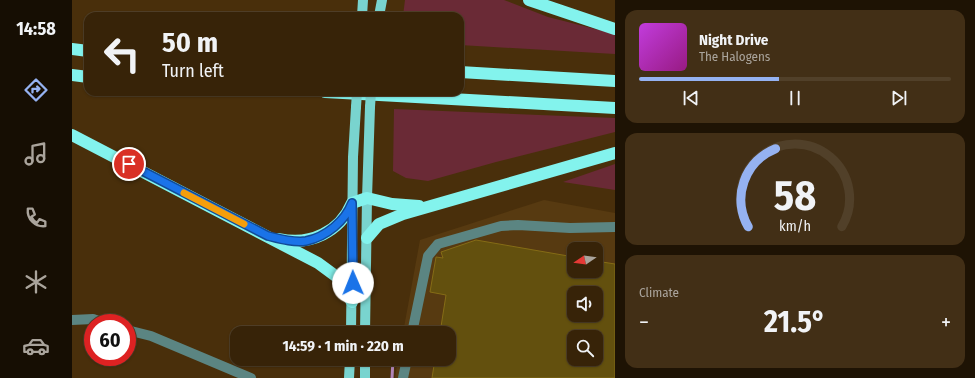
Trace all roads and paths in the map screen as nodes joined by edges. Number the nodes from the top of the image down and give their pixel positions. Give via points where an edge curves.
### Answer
1 (363, 0) edge
2 (382, 0) edge
3 (529, 0) edge
4 (362, 12) edge
5 (380, 12) edge
6 (615, 29) edge
7 (72, 49) edge
8 (84, 50) edge
9 (464, 72) edge
10 (72, 75) edge
11 (84, 76) edge
12 (615, 81) edge
13 (357, 96) edge
14 (371, 96) edge
15 (398, 96) edge
16 (615, 108) edge
17 (72, 135) edge
18 (615, 153) edge
19 (367, 198) junction
20 (352, 203) junction
21 (428, 206) junction
22 (615, 227) edge
23 (268, 236) junction
24 (367, 238) junction
25 (352, 302) junction
26 (84, 319) edge
27 (72, 320) edge
28 (351, 326) edge
29 (365, 326) edge
30 (413, 326) edge
31 (136, 332) edge
32 (350, 366) edge
33 (365, 366) edge
34 (406, 366) edge
35 (251, 378) edge
36 (349, 378) edge
37 (364, 378) edge
38 (403, 378) edge

1 - 4 main road
2 - 5 main road
3 - 6 highway
7 - 8 highway
9 - 12 highway
10 - 11 highway
13 - 20 main road, bridge
14 - 19 main road, bridge
15 - 16 highway
17 - 23 highway
18 - 21 highway
19 - 20 highway
19 - 21 highway via 392,204
19 - 24 main road
20 - 23 highway via 344,219 322,235 305,241 289,241
20 - 25 main road
21 - 24 highway via 384,221
22 - 30 lane via 501,226 438,244 428,256
23 - 25 highway via 318,263 337,277
24 - 29 main road
25 - 28 main road
26 - 27 lane
31 - 35 lane via 151,336
32 - 36 main road
33 - 37 main road
34 - 38 lane

